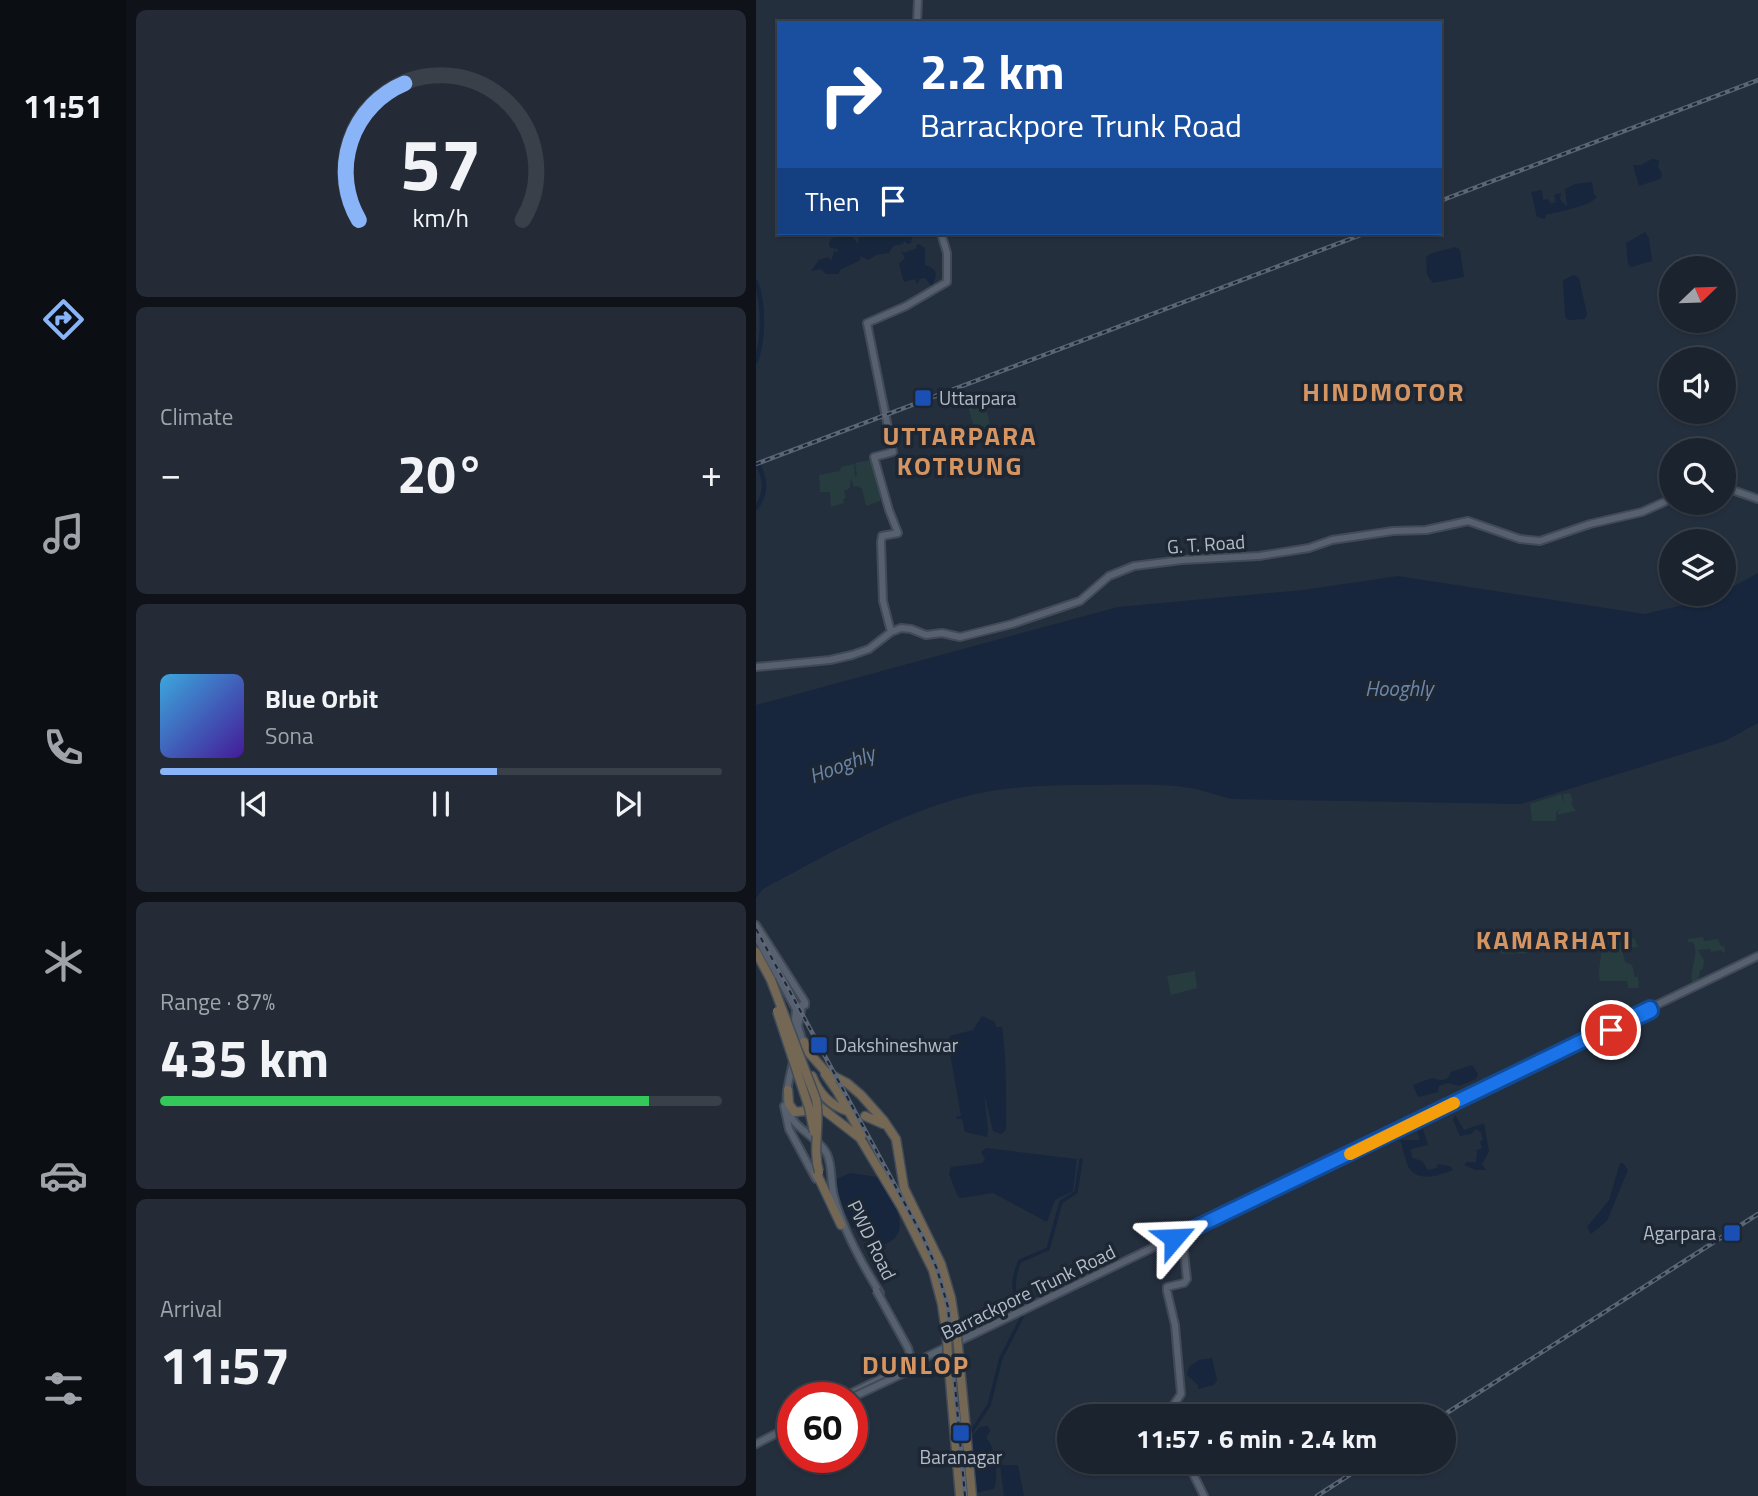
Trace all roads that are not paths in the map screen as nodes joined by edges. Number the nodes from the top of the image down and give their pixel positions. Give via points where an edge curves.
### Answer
1 (918, 0) edge
2 (918, 21) edge
3 (942, 235) edge
4 (1736, 491) edge
5 (1758, 499) edge
6 (1659, 504) edge
7 (891, 632) junction
8 (756, 667) edge
9 (756, 925) edge
10 (756, 936) edge
11 (756, 952) edge
12 (1758, 958) edge
13 (756, 959) edge
14 (770, 983) junction
15 (798, 1013) junction
16 (793, 1035) junction
17 (799, 1048) junction
18 (825, 1073) junction
19 (802, 1076) junction
20 (812, 1076) junction
21 (788, 1090) junction
22 (847, 1111) dead end
23 (865, 1116) dead end
24 (890, 1131) junction
25 (881, 1171) junction
26 (818, 1172) junction
27 (840, 1215) junction
28 (841, 1225) junction
29 (1183, 1236) junction
30 (872, 1281) junction
31 (916, 1364) junction
32 (868, 1387) edge
33 (868, 1389) edge
34 (1174, 1404) edge
35 (777, 1432) edge
36 (756, 1442) edge
37 (1193, 1474) edge
38 (1203, 1495) edge
39 (960, 1496) edge
40 (972, 1496) edge

1 - 2 main road
3 - 7 main road via 947,282 867,323 893,452 874,457 898,533 882,536 881,542 883,601
4 - 5 main road
6 - 7 main road, G. T. Road via 1540,541 1466,522 1332,540 1259,556 1134,566 1110,576 1080,601 1017,622 961,636 926,635 907,628
7 - 8 main road via 869,649 839,659
9 - 15 main road via 802,1003
10 - 15 main road
11 - 14 highway
12 - 29 main road, Barrackpore Trunk Road
13 - 14 highway
14 - 17 highway, bridge
14 - 20 highway, bridge
14 - 26 highway, bridge via 811,1114
15 - 16 main road
15 - 17 main road
16 - 17 main road
16 - 17 main road via 786,1048
17 - 18 highway
17 - 19 highway, bridge
17 - 21 main road, PWD Road
17 - 24 highway via 861,1095
17 - 28 main road, PWD Road via 783,1103 785,1116
18 - 20 highway via 829,1084 824,1089
18 - 25 highway
19 - 21 highway via 809,1102 804,1112 791,1109
19 - 25 highway via 816,1103 856,1134
20 - 22 highway via 825,1099
21 - 27 main road, PWD Road via 791,1117 829,1158
23 - 24 highway
24 - 40 highway, bridge via 898,1147 905,1192 947,1281 957,1336
25 - 39 highway, bridge via 933,1270 942,1304
26 - 27 highway
26 - 28 highway
27 - 30 main road, PWD Road
28 - 31 main road, PWD Road
29 - 31 main road, Barrackpore Trunk Road
29 - 34 main road via 1187,1279 1167,1288 1181,1394
30 - 31 main road, PWD Road
30 - 33 main road, bridge via 912,1362 904,1373
31 - 32 main road, Barrackpore Trunk Road
35 - 36 main road
37 - 38 main road

